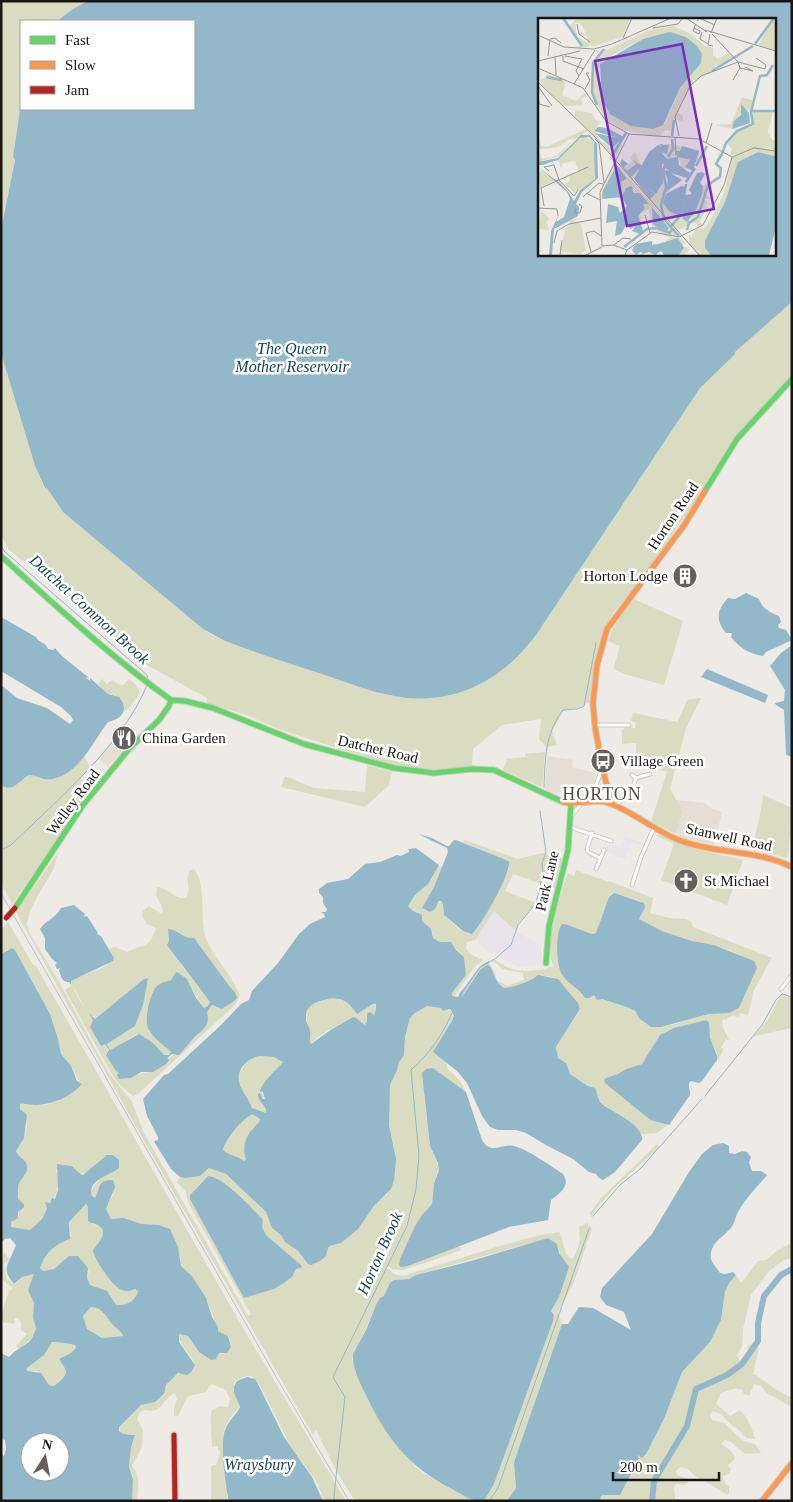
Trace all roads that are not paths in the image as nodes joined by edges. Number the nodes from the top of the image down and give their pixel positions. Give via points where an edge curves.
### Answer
1 (792, 378) edge
2 (1, 556) edge
3 (171, 700) junction
4 (629, 725) dead end
5 (594, 726) junction
6 (602, 767) junction
7 (632, 774) dead end
8 (650, 774) dead end
9 (636, 778) junction
10 (591, 800) junction
11 (609, 803) junction
12 (571, 804) junction
13 (581, 804) junction
14 (616, 806) junction
15 (571, 815) junction
16 (570, 827) junction
17 (654, 827) junction
18 (592, 833) junction
19 (611, 841) dead end
20 (604, 850) dead end
21 (600, 858) junction
22 (792, 867) edge
23 (596, 869) dead end
24 (632, 885) dead end
25 (1, 923) edge
26 (546, 963) dead end
27 (792, 975) edge
28 (781, 989) dead end
29 (174, 1435) dead end
30 (792, 1463) edge
31 (175, 1501) edge
32 (762, 1501) edge

1 - 5 street, Horton Road via 737,439 685,524 607,629 593,698
2 - 3 street via 147,683
3 - 12 street, Datchet Road via 204,706 279,736 383,766 433,773 494,770
3 - 25 street, Welley Road, bridge via 166,712 132,746 83,806 30,889
4 - 5 street
5 - 6 street, Horton Road
6 - 10 street, Horton Road
6 - 11 street, Horton Road via 611,797
7 - 9 street
8 - 9 street
9 - 14 street via 633,787
10 - 11 street
10 - 13 street, Datchet Road
11 - 14 street, Stanwell Road
12 - 13 street, Datchet Road
12 - 15 street, Park Lane
13 - 15 street
14 - 17 street, Stanwell Road
15 - 16 street, Park Lane
16 - 18 street
16 - 26 street, Park Lane via 565,865 548,928
17 - 22 street, Stanwell Road via 685,842 763,856
17 - 24 street
18 - 19 street
18 - 21 street via 587,849
20 - 21 street
21 - 23 street
27 - 28 street
29 - 31 street
30 - 32 street

